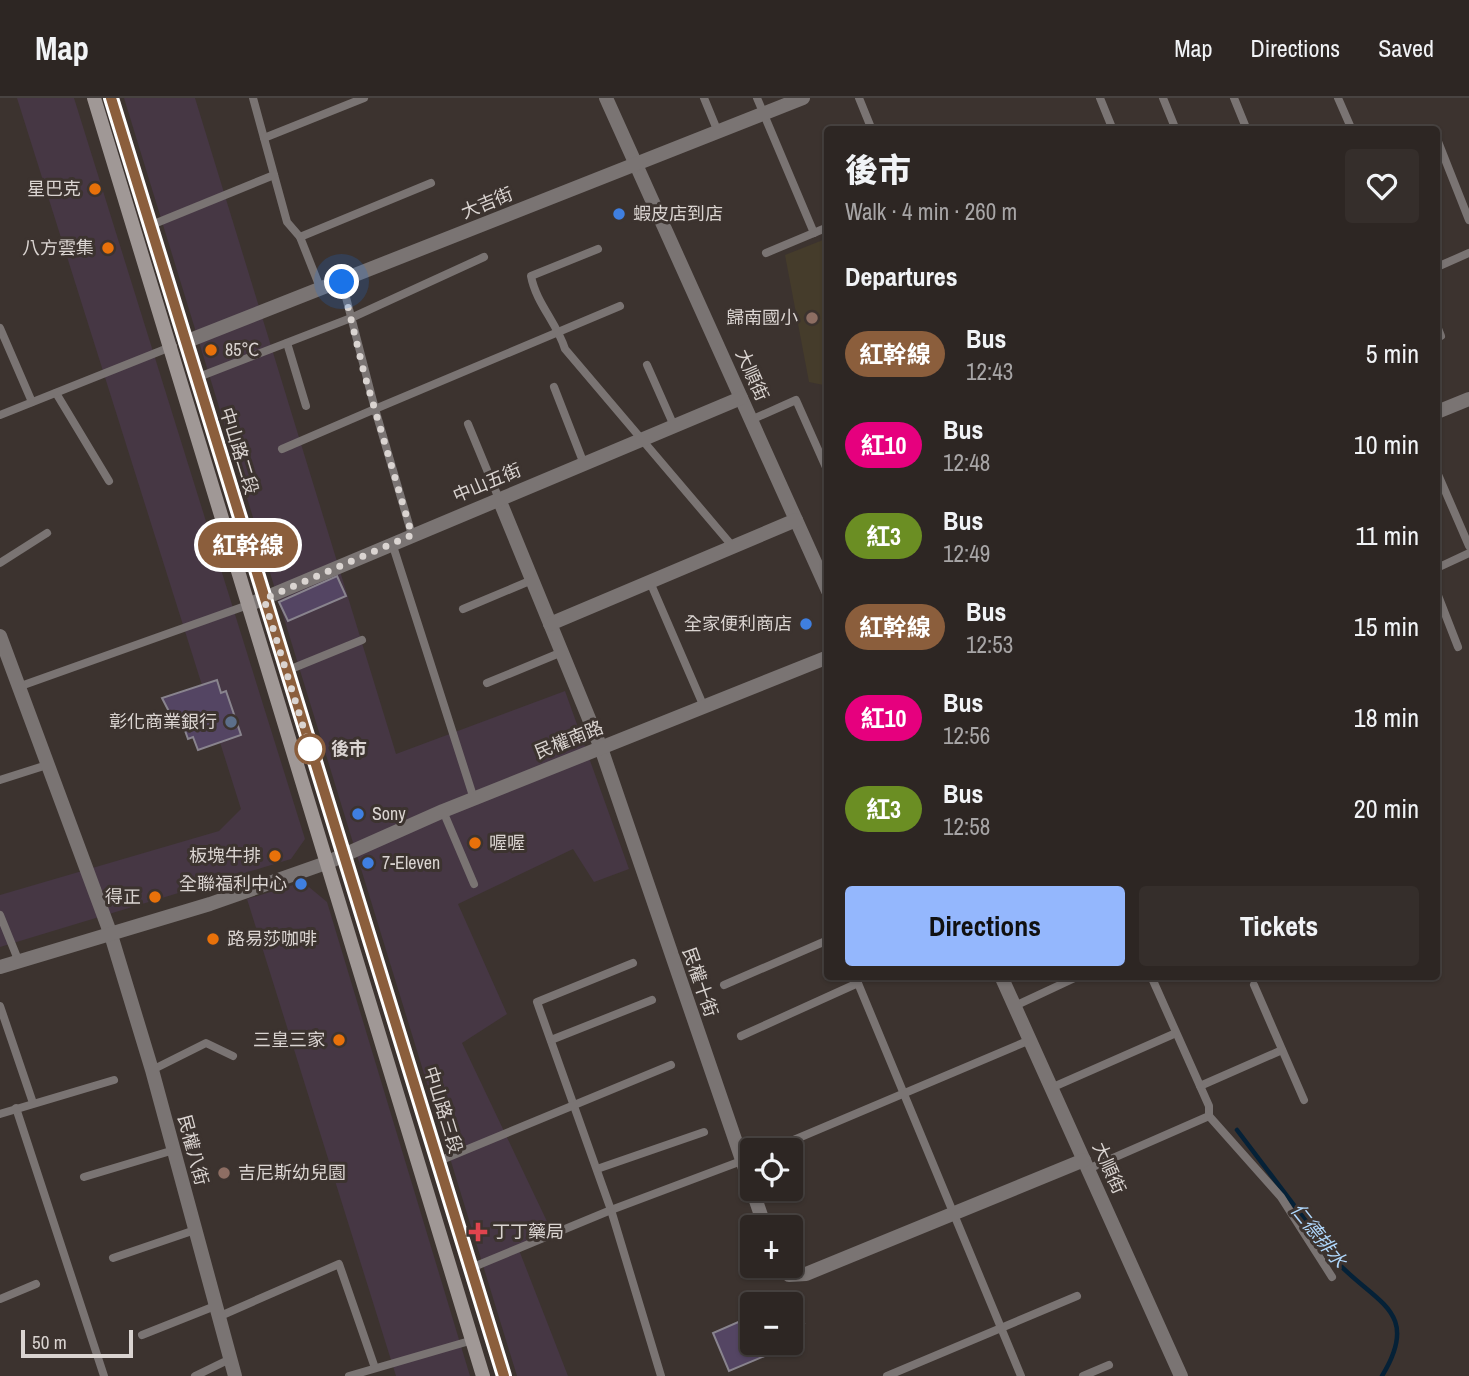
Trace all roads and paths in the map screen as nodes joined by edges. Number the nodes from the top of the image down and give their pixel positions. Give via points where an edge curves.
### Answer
1 (94, 98) edge
2 (111, 98) edge
3 (253, 98) edge
4 (365, 98) edge
5 (606, 98) edge
6 (704, 98) edge
7 (757, 98) edge
8 (803, 98) edge
9 (859, 98) edge
10 (1100, 98) edge
11 (1163, 98) edge
12 (1234, 98) edge
13 (1338, 98) edge
14 (764, 114) junction
15 (870, 126) edge
16 (1110, 126) edge
17 (1174, 126) edge
18 (1245, 126) edge
19 (1350, 126) edge
20 (718, 132) junction
21 (264, 138) junction
22 (1440, 147) edge
23 (636, 164) junction
24 (274, 174) junction
25 (431, 183) dead end
26 (1469, 220) edge
27 (149, 226) junction
28 (824, 229) edge
29 (814, 233) junction
30 (300, 237) junction
31 (598, 249) dead end
32 (766, 253) dead end
33 (1469, 253) edge
34 (484, 257) dead end
35 (1440, 266) edge
36 (342, 282) junction
37 (321, 290) junction
38 (620, 306) dead end
39 (351, 318) junction
40 (0, 328) edge
41 (559, 331) junction
42 (185, 342) junction
43 (287, 343) junction
44 (169, 347) junction
45 (647, 365) dead end
46 (196, 378) junction
47 (554, 387) dead end
48 (56, 393) junction
49 (741, 398) junction
50 (33, 402) junction
51 (1467, 405) edge
52 (306, 406) dead end
53 (375, 409) junction
54 (1440, 411) edge
55 (0, 415) edge
56 (751, 420) junction
57 (468, 424) dead end
58 (674, 426) junction
59 (639, 439) junction
60 (282, 449) dead end
61 (824, 463) edge
62 (584, 464) junction
63 (1440, 479) edge
64 (109, 481) dead end
65 (499, 499) junction
66 (796, 520) junction
67 (47, 533) dead end
68 (412, 535) junction
69 (392, 544) junction
70 (1469, 546) edge
71 (734, 548) junction
72 (1469, 553) edge
73 (0, 563) edge
74 (1440, 567) edge
75 (532, 580) junction
76 (650, 582) junction
77 (824, 582) edge
78 (264, 599) junction
79 (1440, 601) edge
80 (248, 606) junction
81 (463, 610) dead end
82 (550, 624) junction
83 (0, 636) edge
84 (362, 640) dead end
85 (1458, 647) dead end
86 (562, 652) junction
87 (824, 659) edge
88 (286, 671) junction
89 (487, 683) dead end
90 (18, 687) junction
91 (704, 707) junction
92 (601, 748) junction
93 (47, 765) junction
94 (0, 780) edge
95 (474, 799) junction
96 (443, 811) junction
97 (344, 856) junction
98 (326, 863) junction
99 (474, 884) dead end
100 (0, 915) edge
101 (111, 935) junction
102 (824, 942) edge
103 (19, 962) junction
104 (633, 963) dead end
105 (0, 967) edge
106 (856, 980) edge
107 (1003, 980) edge
108 (1070, 980) edge
109 (1153, 980) edge
110 (724, 985) dead end
111 (1254, 985) dead end
112 (652, 1000) dead end
113 (0, 1006) edge
114 (1014, 1006) junction
115 (1176, 1033) junction
116 (741, 1036) dead end
117 (12, 1037) junction
118 (551, 1040) junction
119 (1030, 1040) junction
120 (0, 1041) edge
121 (1282, 1050) junction
122 (233, 1056) dead end
123 (671, 1065) dead end
124 (152, 1070) junction
125 (114, 1080) dead end
126 (1200, 1086) junction
127 (1051, 1088) junction
128 (904, 1094) junction
129 (1304, 1100) dead end
130 (33, 1103) junction
131 (573, 1104) junction
132 (16, 1108) junction
133 (0, 1114) edge
134 (1209, 1116) junction
135 (704, 1132) dead end
136 (800, 1138) edge
137 (740, 1143) edge
138 (174, 1150) junction
139 (439, 1161) junction
140 (740, 1162) edge
141 (1086, 1165) junction
142 (597, 1169) junction
143 (84, 1177) dead end
144 (611, 1210) junction
145 (954, 1215) junction
146 (195, 1230) junction
147 (113, 1258) dead end
148 (471, 1268) junction
149 (803, 1274) edge
150 (1332, 1278) dead end
151 (36, 1284) dead end
152 (1077, 1296) dead end
153 (0, 1299) edge
154 (216, 1312) junction
155 (1001, 1329) junction
156 (142, 1335) dead end
157 (473, 1340) junction
158 (230, 1359) junction
159 (1109, 1365) dead end
160 (375, 1368) junction
161 (104, 1376) edge
162 (195, 1376) edge
163 (235, 1376) edge
164 (349, 1376) edge
165 (484, 1376) edge
166 (504, 1376) edge
167 (661, 1376) edge
168 (887, 1376) edge
169 (1021, 1376) edge
170 (1083, 1376) edge
171 (1181, 1376) edge

1 - 44 main road, 中山路二段
2 - 27 main road, 中山路二段
3 - 21 lane
4 - 21 lane
5 - 23 street, 大順街
6 - 20 lane
7 - 14 lane
8 - 14 street, 大吉街
9 - 15 lane
10 - 16 lane
11 - 17 lane
12 - 18 lane
13 - 19 lane
14 - 20 street, 大吉街
14 - 29 lane
20 - 23 street, 大吉街
21 - 24 lane
22 - 26 lane
23 - 36 street, 大吉街
23 - 49 street, 大順街
24 - 27 lane
24 - 30 lane via 287,222
25 - 30 lane
27 - 42 main road, 中山路二段
28 - 29 lane
29 - 32 lane
30 - 37 lane
31 - 41 lane via 531,276 533,290
33 - 35 lane
34 - 39 lane
36 - 37 street, 大吉街
36 - 39 lane
37 - 42 street, 大吉街
38 - 41 lane
39 - 43 lane
39 - 53 lane
40 - 50 lane
41 - 53 lane
41 - 59 lane via 565,349
42 - 44 lane
42 - 46 main road, 中山路二段
43 - 46 lane
43 - 52 lane
44 - 48 lane
44 - 80 main road, 中山路二段
45 - 58 lane
46 - 78 main road, 中山路二段
47 - 62 lane
48 - 50 lane
48 - 64 lane
49 - 56 street, 大順街
49 - 58 street, 中山五街
50 - 55 lane
51 - 54 street
53 - 60 lane
53 - 68 lane
56 - 61 lane via 796,400
56 - 66 street, 大順街
57 - 65 lane
58 - 59 street, 中山五街
59 - 62 street, 中山五街
59 - 71 lane
62 - 65 street, 中山五街
63 - 70 lane
65 - 68 street, 中山五街
65 - 75 street, 民權十街
66 - 71 street
66 - 77 street, 大順街
67 - 73 lane
68 - 69 street, 中山五街
69 - 78 street, 中山五街
69 - 95 lane
71 - 76 street
72 - 74 lane
75 - 81 lane
75 - 82 street, 民權十街
76 - 82 street
76 - 91 lane
78 - 80 street, 中山五街
78 - 88 main road, 中山路二段
79 - 85 lane
80 - 90 lane
80 - 98 main road, 中山路二段
82 - 86 street, 民權十街
83 - 90 street, 民權八街
84 - 88 lane
86 - 89 lane
86 - 92 street, 民權十街
87 - 91 street, 民權南路
88 - 97 main road, 中山路二段
90 - 93 street, 民權八街
91 - 92 street, 民權南路
92 - 95 street, 民權南路
92 - 137 street, 民權十街
93 - 94 lane
93 - 101 street, 民權八街
95 - 96 street, 民權南路
96 - 97 street, 民權南路
96 - 99 lane
97 - 98 street, 民權南路
97 - 139 main road, 中山路三段
98 - 101 street, 民權南路
98 - 157 main road
100 - 103 lane
101 - 103 street, 民權南路
101 - 124 street, 民權八街
102 - 110 lane
103 - 105 street, 民權南路
104 - 118 lane via 537,1002
106 - 116 lane
106 - 128 lane
107 - 114 street, 大順街
108 - 114 lane
109 - 115 lane
111 - 121 lane
112 - 118 lane
113 - 117 lane
114 - 119 street, 大順街
115 - 126 lane
115 - 127 lane
117 - 120 lane
117 - 130 lane
118 - 131 lane
119 - 127 street, 大順街
119 - 128 lane
121 - 126 lane
121 - 129 lane
122 - 124 lane via 206,1043
123 - 131 lane
124 - 138 street, 民權八街
125 - 130 lane
126 - 134 lane
127 - 141 street, 大順街
128 - 136 lane
128 - 145 lane
130 - 132 lane
131 - 139 lane
131 - 142 lane
132 - 133 lane
132 - 161 lane
134 - 141 lane
134 - 150 lane via 1281,1197
135 - 142 lane
138 - 143 lane
138 - 146 street, 民權八街
139 - 148 main road, 中山路三段
140 - 144 lane
141 - 145 street
141 - 171 street, 大順街
142 - 144 lane
144 - 148 lane
144 - 167 lane
145 - 149 street
145 - 155 lane
146 - 147 lane
146 - 154 street, 民權八街
148 - 166 main road, 中山路三段
151 - 153 lane
152 - 155 lane
154 - 156 lane
154 - 158 street, 民權八街
154 - 160 lane via 339,1264
155 - 168 lane
155 - 169 lane
157 - 160 lane
157 - 165 main road
158 - 162 lane
158 - 163 street, 民權八街
159 - 170 lane
160 - 164 lane

